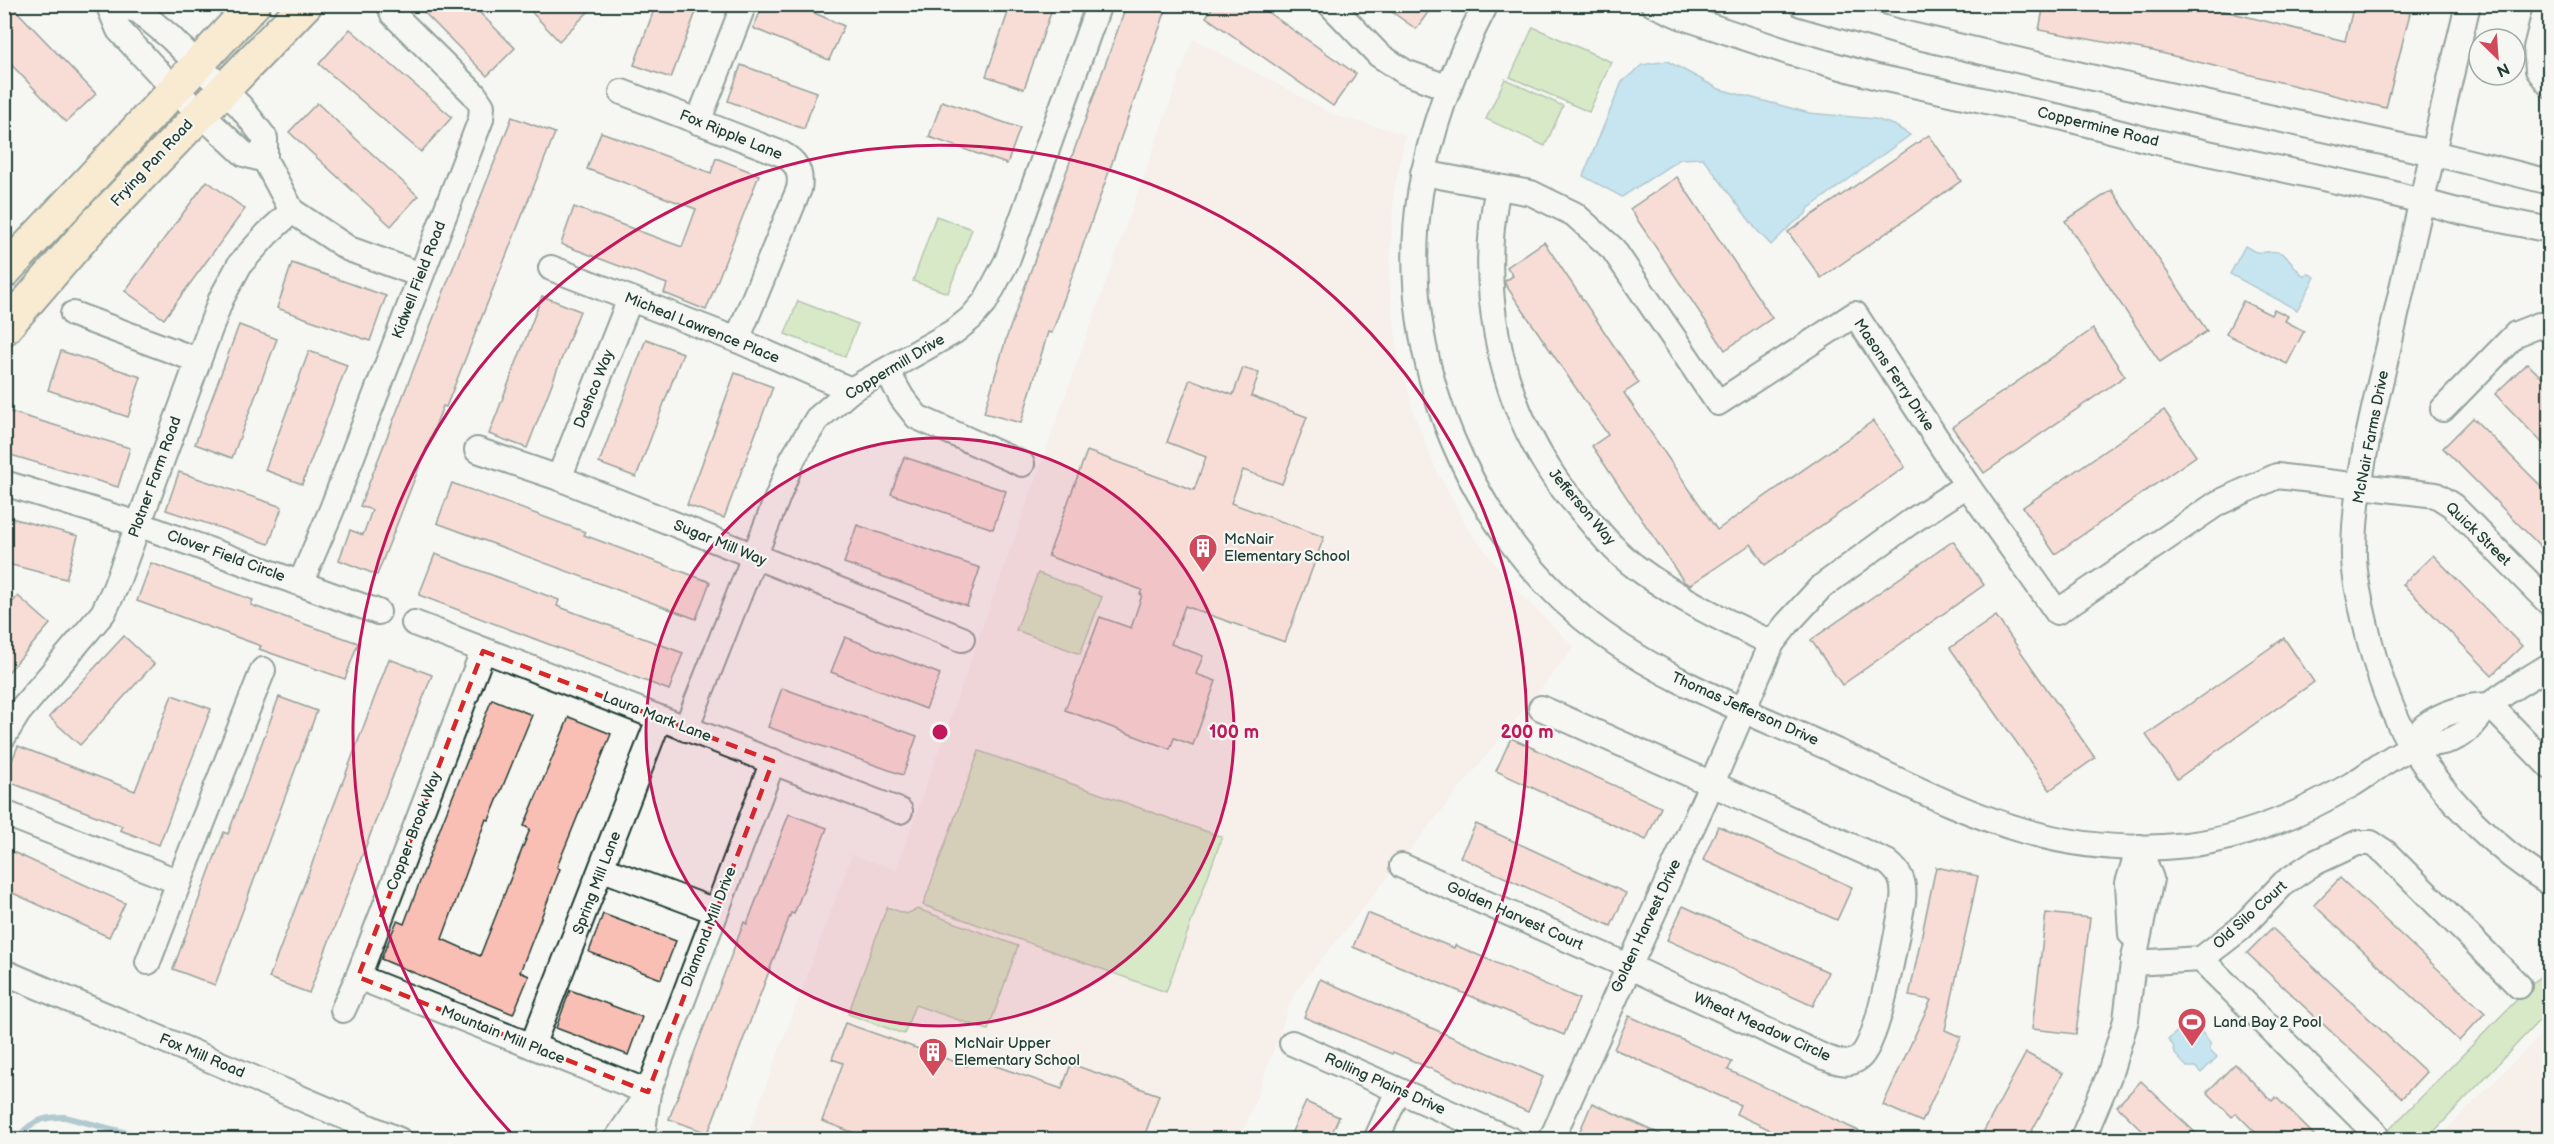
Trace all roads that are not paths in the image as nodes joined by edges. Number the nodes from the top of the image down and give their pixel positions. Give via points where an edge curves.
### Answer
1 (108, 4) edge
2 (116, 4) edge
3 (254, 4) edge
4 (306, 4) edge
5 (389, 4) edge
6 (744, 4) edge
7 (1099, 4) edge
8 (1330, 4) edge
9 (1486, 4) edge
10 (1653, 4) edge
11 (1801, 4) edge
12 (2468, 4) edge
13 (2547, 4) edge
14 (196, 64) junction
15 (2550, 86) edge
16 (1449, 88) junction
17 (174, 89) junction
18 (223, 90) junction
19 (621, 92) dead end
20 (199, 113) junction
21 (698, 122) junction
22 (2433, 153) junction
23 (266, 160) junction
24 (1424, 172) junction
25 (2550, 182) edge
26 (1498, 187) junction
27 (2421, 202) junction
28 (292, 212) junction
29 (2550, 230) edge
30 (551, 268) dead end
31 (4, 272) edge
32 (421, 275) junction
33 (630, 299) junction
34 (73, 314) dead end
35 (4, 329) edge
36 (2550, 330) edge
37 (737, 340) junction
38 (197, 360) junction
39 (887, 371) junction
40 (851, 390) junction
41 (2443, 409) dead end
42 (477, 450) dead end
43 (1022, 464) dead end
44 (559, 478) junction
45 (4, 483) edge
46 (1967, 485) junction
47 (2358, 487) junction
48 (138, 524) junction
49 (755, 558) junction
50 (301, 582) junction
51 (2550, 604) edge
52 (378, 612) dead end
53 (414, 623) dead end
54 (962, 639) dead end
55 (1772, 643) junction
56 (483, 651) junction
57 (2550, 665) edge
58 (263, 670) dead end
59 (2490, 705) junction
60 (1541, 708) dead end
61 (1743, 712) junction
62 (659, 719) junction
63 (686, 729) junction
64 (4, 736) edge
65 (2412, 747) junction
66 (773, 761) junction
67 (2550, 767) edge
68 (1712, 783) junction
69 (900, 812) dead end
70 (4, 813) edge
71 (2139, 847) junction
72 (1402, 866) dead end
73 (603, 869) junction
74 (178, 882) junction
75 (2550, 883) edge
76 (715, 911) junction
77 (2201, 959) junction
78 (148, 962) dead end
79 (2133, 963) junction
80 (1628, 966) junction
81 (4, 972) edge
82 (358, 977) junction
83 (2519, 986) dead end
84 (343, 1010) dead end
85 (1292, 1043) dead end
86 (532, 1046) junction
87 (1398, 1091) junction
88 (648, 1092) junction
89 (2375, 1133) dead end
90 (2085, 1138) edge
91 (399, 1140) edge
92 (616, 1140) edge
93 (642, 1140) edge
94 (1376, 1140) edge
95 (1511, 1140) edge
96 (1551, 1140) edge

1 - 17 street via 118,30
2 - 14 street via 139,11
3 - 14 main road
4 - 18 main road, Frying Pan Road
5 - 32 street, Kidwell Field Road via 393,14 482,106 481,119
6 - 21 street
7 - 39 street, Coppermill Drive via 1007,261 986,302 955,331
8 - 16 street via 1379,55 1405,72
9 - 16 street, Thomas Jefferson Drive
10 - 27 street, Coppermine Road via 1791,53 1877,77
11 - 22 street via 1902,33
12 - 22 street, McNair Farms Drive
13 - 15 street via 2536,48 2538,70
14 - 17 main road
14 - 18 street
16 - 24 street, Thomas Jefferson Drive
17 - 20 street
17 - 31 main road
18 - 20 main road, Frying Pan Road
18 - 23 street via 265,138
19 - 21 street, Fox Ripple Lane
20 - 23 street via 244,154
20 - 35 main road, Frying Pan Road via 92,227
21 - 37 street, Fox Ripple Lane via 782,154 791,159 801,178 800,189
22 - 25 street
22 - 27 street, McNair Farms Drive
23 - 28 street
24 - 26 street, Masons Ferry Drive
24 - 61 street, Thomas Jefferson Drive via 1417,219 1422,330 1443,417 1482,499 1536,573 1587,621 1654,667
26 - 46 street, Masons Ferry Drive via 1531,193 1574,214 1613,249 1718,403 1855,314
26 - 55 street, Jefferson Way via 1491,221 1491,301 1502,362 1525,424 1552,474 1597,529 1635,567 1717,618
27 - 29 street, Coppermine Road
27 - 47 street, McNair Farms Drive
28 - 32 street via 349,249
28 - 38 street, Plotner Farm Road via 240,264 221,298
30 - 33 street, Micheal Lawrence Place
32 - 50 street, Kidwell Field Road
33 - 37 street, Micheal Lawrence Place
33 - 44 street, Dashco Way
34 - 38 street
36 - 41 street via 2540,325 2517,334
37 - 40 street, Micheal Lawrence Place
38 - 48 street, Plotner Farm Road
39 - 40 street, Coppermill Drive
39 - 43 street via 917,417
40 - 49 street, Coppermill Drive via 817,420 793,458
42 - 44 street, Sugar Mill Way
44 - 49 street, Sugar Mill Way
45 - 48 street, Clover Field Circle
46 - 47 street, Masons Ferry Drive via 2057,612 2218,503 2277,476
46 - 55 street, Golden Harvest Drive via 1821,587
47 - 51 street, Quick Street via 2436,495 2453,506
47 - 65 street, McNair Farms Drive via 2354,549 2360,602 2371,651
48 - 50 street, Clover Field Circle
48 - 64 street, Plotner Farm Road via 103,613 18,713
49 - 54 street, Sugar Mill Way
49 - 63 street, Coppermill Drive
50 - 52 street, Clover Field Circle
53 - 56 street, Laura Mark Lane
55 - 61 street, Golden Harvest Drive
56 - 62 street, Laura Mark Lane
56 - 82 street, Copper Brook Way
57 - 59 street
58 - 74 street
59 - 65 street via 2459,710 2429,724
59 - 67 street
60 - 68 street
61 - 68 street, Golden Harvest Drive
61 - 71 street, Thomas Jefferson Drive via 1999,824 2078,843
62 - 63 street, Laura Mark Lane
62 - 73 street, Spring Mill Lane
63 - 66 street, Laura Mark Lane
65 - 71 street, Thomas Jefferson Drive via 2325,799 2257,828 2202,842
65 - 75 street, McNair Farms Drive via 2452,799 2491,838
66 - 69 street, Laura Mark Lane
66 - 76 street, Diamond Mill Drive
68 - 80 street, Golden Harvest Drive
68 - 80 street, Wheat Meadow Circle via 1887,862 1898,871 1904,886 1903,901 1876,1028 1867,1050 1857,1060 1843,1063
70 - 74 street
71 - 79 street via 2151,879
72 - 80 street, Golden Harvest Court
73 - 76 street
73 - 86 street, Spring Mill Lane
74 - 78 street
76 - 88 street, Diamond Mill Drive
77 - 79 street, Old Silo Court
77 - 83 street, Old Silo Court via 2240,929 2284,883 2312,864 2357,843 2371,843 2385,852
77 - 89 street
79 - 90 street via 2126,1020
80 - 96 street, Golden Harvest Drive
81 - 91 street, Fox Mill Road
82 - 84 street, Copper Brook Way
82 - 86 street, Mountain Mill Place
85 - 87 street, Rolling Plains Drive
86 - 88 street, Mountain Mill Place
87 - 94 street
87 - 95 street, Rolling Plains Drive
88 - 92 street, Diamond Mill Drive
88 - 93 street, Diamond Mill Drive

